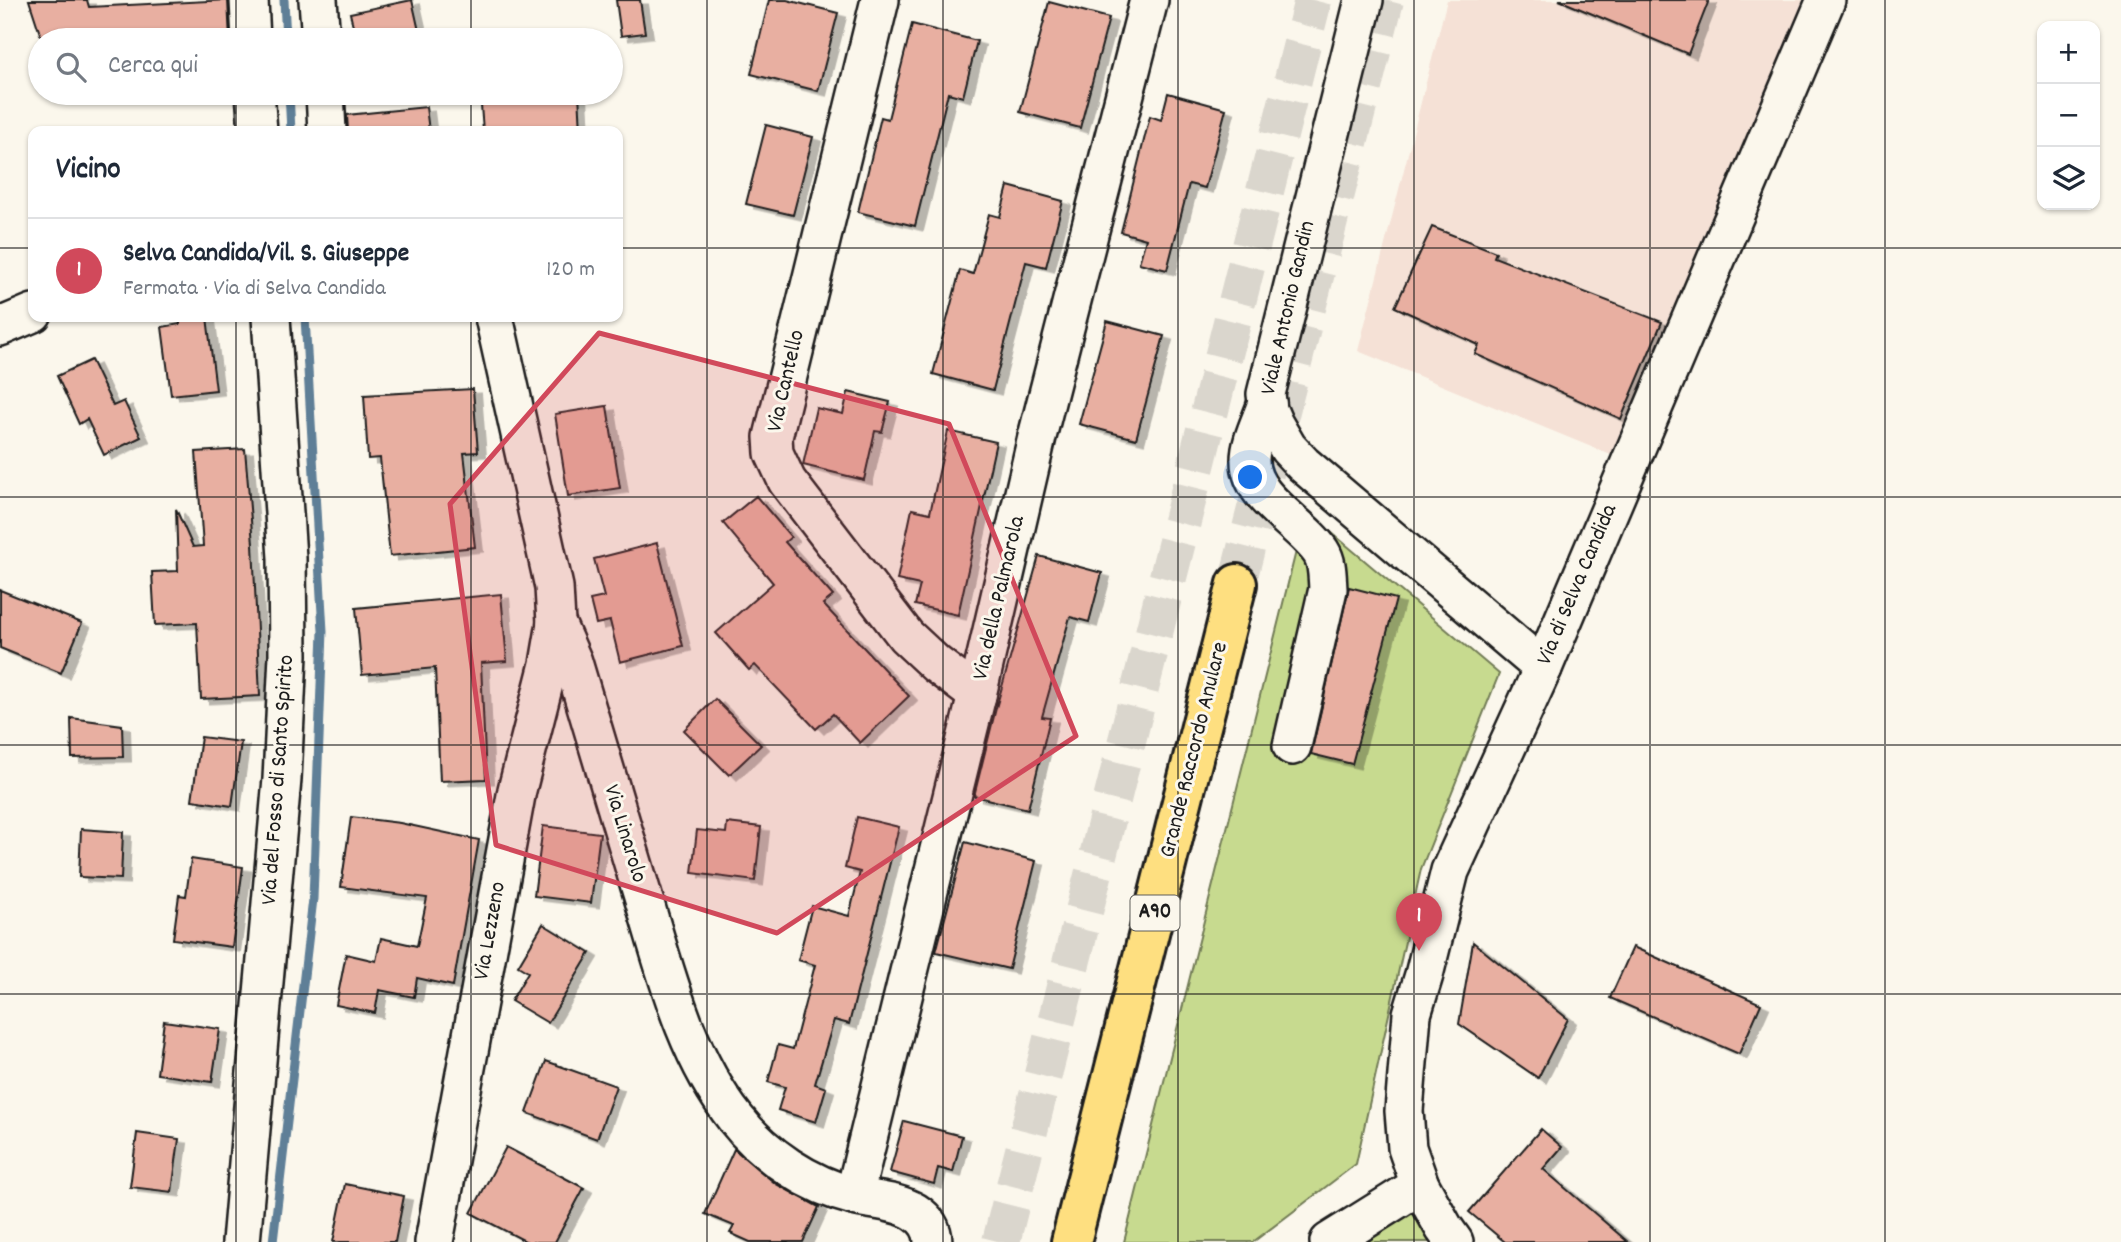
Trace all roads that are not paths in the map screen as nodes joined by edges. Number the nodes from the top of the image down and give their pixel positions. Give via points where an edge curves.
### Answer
1 (248, 0) edge
2 (318, 0) edge
3 (880, 0) edge
4 (1149, 0) edge
5 (1364, 0) edge
6 (1826, 0) edge
7 (250, 28) edge
8 (320, 28) edge
9 (256, 105) edge
10 (326, 105) edge
11 (258, 126) edge
12 (327, 126) edge
13 (28, 315) edge
14 (271, 322) edge
15 (495, 322) edge
16 (0, 327) edge
17 (1267, 403) junction
18 (1237, 584) tunnel mouth
19 (556, 622) junction
20 (1543, 668) junction
21 (977, 695) junction
22 (1292, 746) dead end
23 (1420, 1185) junction
24 (854, 1196) junction
25 (931, 1234) edge
26 (241, 1242) edge
27 (434, 1242) edge
28 (1071, 1242) edge
29 (1329, 1242) edge
30 (1454, 1242) edge

1 - 7 street
2 - 8 street
3 - 21 street, Via Cantello via 773,437 774,453 797,494 906,636
4 - 21 street, Via della Palmarola via 1037,437
5 - 17 street, Viale Antonio Gandin via 1280,331
6 - 20 street, Via di Selva Candida
9 - 11 street
10 - 12 street
13 - 16 street
14 - 26 street, Via del Fosso di Santo Spirito via 287,558 288,655
15 - 19 street, Via Linarolo via 554,587
17 - 20 street, Viale Antonio Gandin via 1280,436 1303,464
17 - 22 street via 1252,447 1251,469 1260,488 1321,552 1327,568 1328,589
18 - 28 highway, Grande Raccordo Anulare / A90
19 - 24 street, Via Linarolo via 573,662 666,973 704,1070 726,1106 758,1143 804,1175
19 - 27 street, Via Lezzeno via 514,803
20 - 23 street, Via di Selva Candida via 1450,871 1412,1014 1404,1111 1407,1148
21 - 24 street, Via della Palmarola
23 - 29 street
23 - 30 street, Via di Selva Candida
24 - 25 street, Via Linarolo via 906,1208 920,1215

